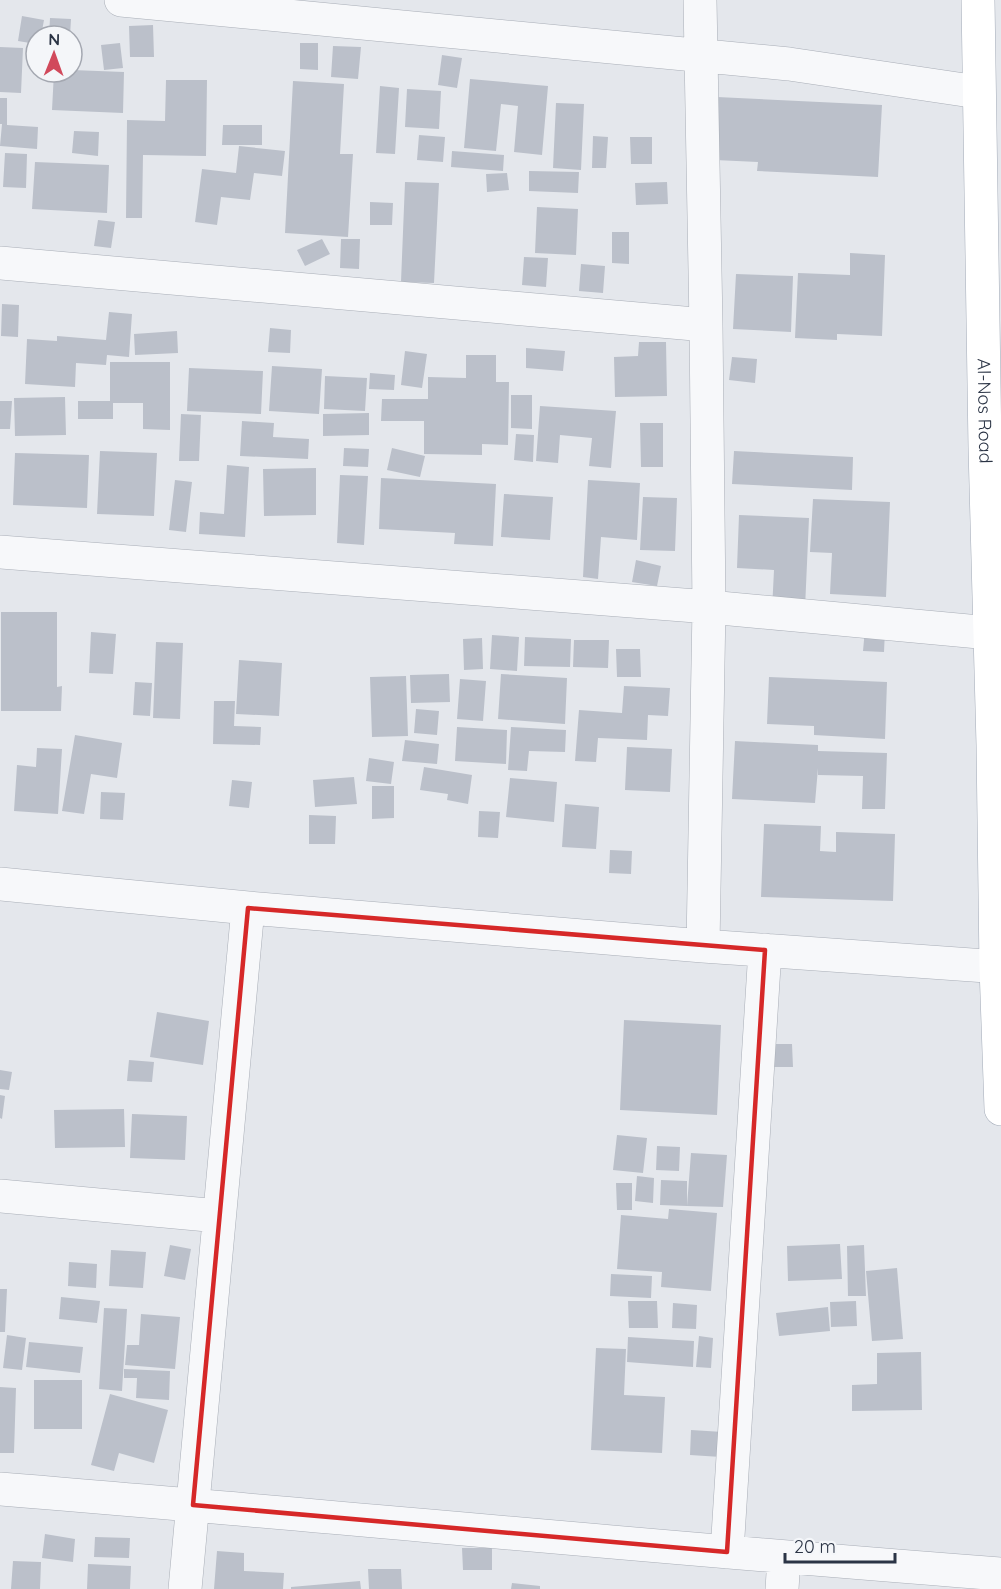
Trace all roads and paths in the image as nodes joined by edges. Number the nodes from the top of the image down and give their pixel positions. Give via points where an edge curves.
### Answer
1 (121, 0) edge
2 (700, 0) edge
3 (978, 0) edge
4 (701, 56) junction
5 (978, 92) junction
6 (0, 263) edge
7 (706, 325) junction
8 (0, 552) edge
9 (709, 608) junction
10 (990, 633) junction
11 (0, 884) edge
12 (248, 908) junction
13 (703, 946) junction
14 (765, 950) junction
15 (998, 967) edge
16 (1001, 1109) edge
17 (0, 1196) edge
18 (219, 1216) junction
19 (0, 1490) edge
20 (193, 1505) junction
21 (727, 1552) junction
22 (783, 1573) edge
23 (1001, 1574) edge
24 (185, 1589) edge

1 - 4 street
2 - 4 street
3 - 5 main road, Al-Nos Road
4 - 5 street via 789,64
4 - 7 street
5 - 10 main road, Al-Nos Road
6 - 7 street
7 - 9 street
8 - 9 street
9 - 10 street
9 - 13 street
10 - 15 main road, Al-Nos Road
11 - 12 street
12 - 13 street
12 - 18 street
13 - 14 street
14 - 15 street
14 - 21 street
15 - 16 main road, Al-Nos Road
17 - 18 street
18 - 20 street
19 - 20 street
20 - 21 street
20 - 24 street
21 - 22 street
22 - 23 street

